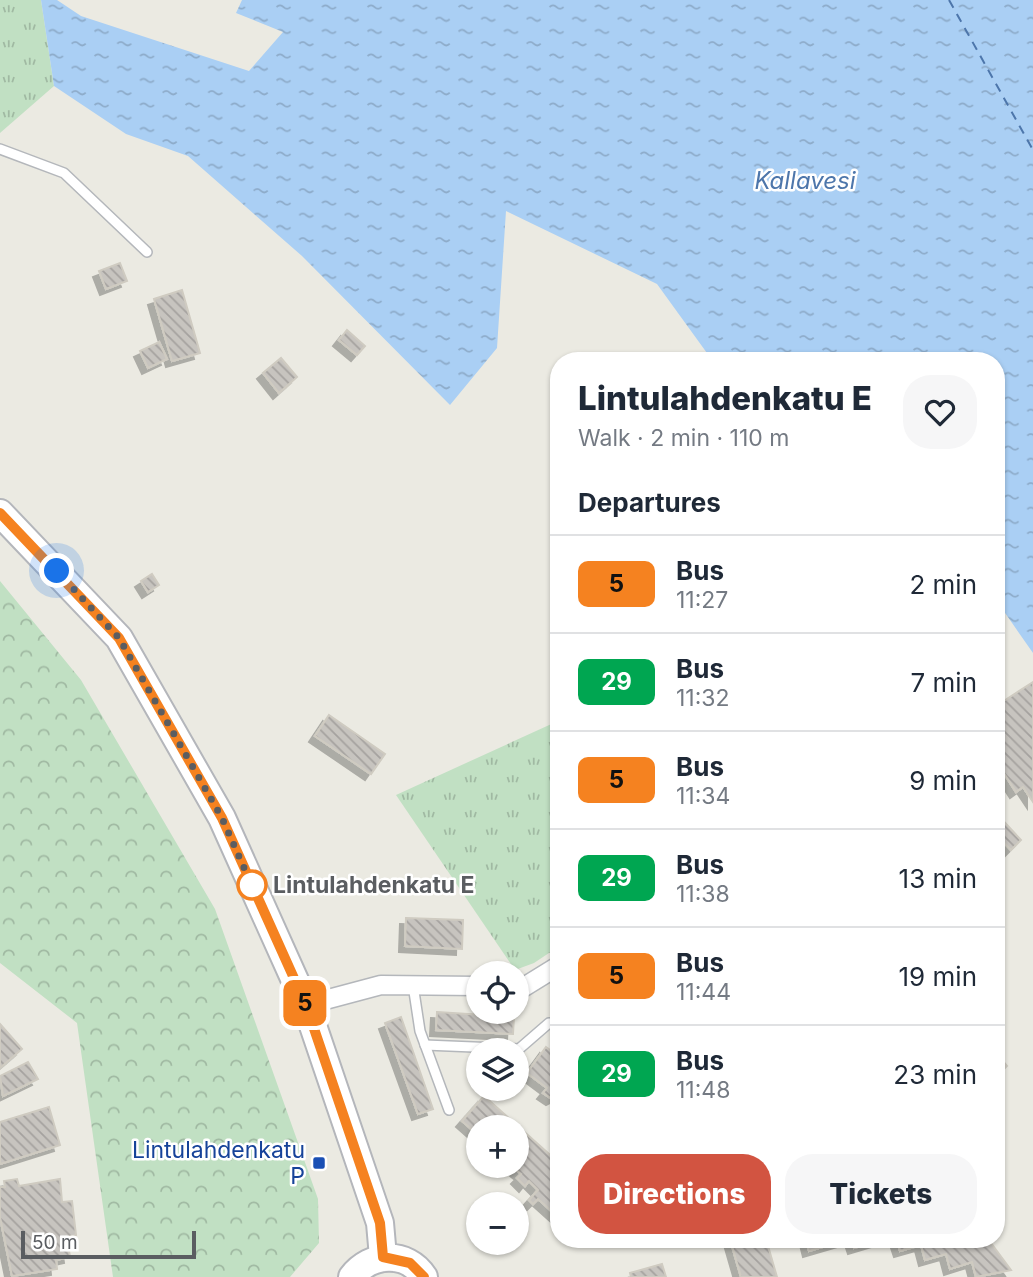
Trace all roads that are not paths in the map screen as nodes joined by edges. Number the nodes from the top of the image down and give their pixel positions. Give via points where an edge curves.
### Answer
1 (0, 149) edge
2 (147, 252) dead end
3 (0, 513) edge
4 (550, 971) edge
5 (529, 984) edge
6 (413, 985) junction
7 (466, 986) edge
8 (306, 1005) junction
9 (549, 1023) dead end
10 (425, 1045) junction
11 (449, 1110) dead end
12 (383, 1257) junction
13 (352, 1277) edge
14 (424, 1277) edge

1 - 2 lane via 64,173
3 - 8 main road via 119,638 222,818
4 - 5 street
6 - 7 street
6 - 8 street via 381,985
6 - 10 lane
8 - 12 main road via 380,1223
9 - 10 lane via 519,1049
10 - 11 lane
12 - 13 main road via 370,1261
12 - 14 main road via 410,1263

